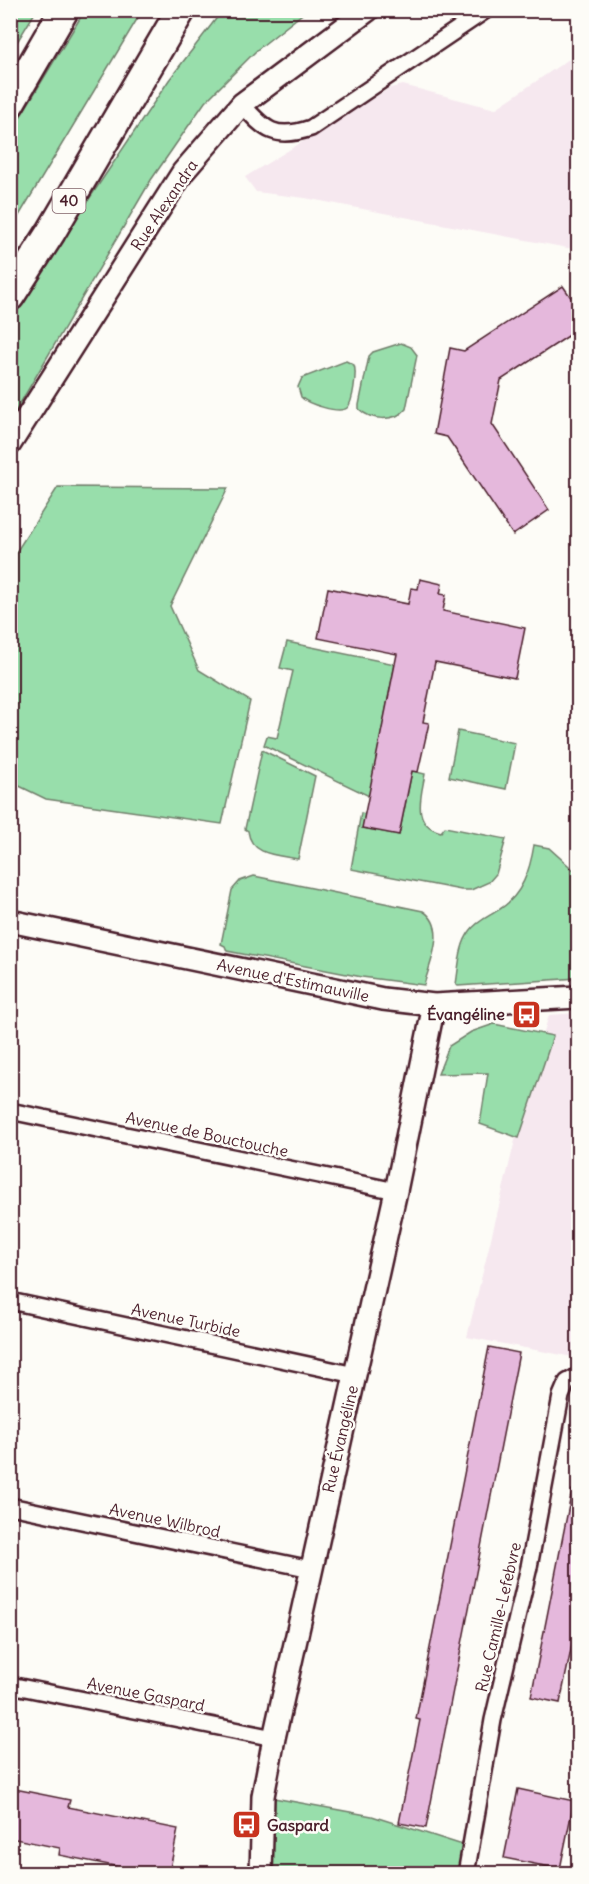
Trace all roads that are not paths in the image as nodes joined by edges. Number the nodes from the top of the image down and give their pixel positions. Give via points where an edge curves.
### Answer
1 (64, 10) edge
2 (181, 10) edge
3 (199, 10) edge
4 (368, 10) edge
5 (486, 10) edge
6 (10, 103) edge
7 (125, 104) junction
8 (242, 104) junction
9 (10, 296) edge
10 (10, 444) edge
11 (10, 921) edge
12 (579, 997) edge
13 (434, 1005) junction
14 (10, 1111) edge
15 (396, 1191) junction
16 (10, 1301) edge
17 (355, 1375) junction
18 (579, 1376) edge
19 (10, 1506) edge
20 (311, 1569) junction
21 (10, 1685) edge
22 (274, 1738) junction
23 (261, 1874) edge
24 (466, 1874) edge

1 - 6 highway
2 - 7 highway, 40
3 - 7 highway
4 - 8 main road, Rue Alexandra
5 - 8 street via 311,128 294,134 276,134 260,125
7 - 9 highway, 40
8 - 10 main road, Rue Alexandra via 183,172
11 - 13 main road, Avenue d'Estimauville via 383,999
12 - 13 main road, Avenue d'Estimauville
13 - 15 main road, Rue Évangéline
14 - 15 street, Avenue de Bouctouche
15 - 17 main road, Rue Évangéline
16 - 17 street, Avenue Turbide
17 - 20 main road, Rue Évangéline
18 - 24 street, Rue Camille-Lefebvre via 567,1382 561,1396 529,1567 493,1720
19 - 20 street, Avenue Wilbrod
20 - 22 main road, Rue Évangéline
21 - 22 street, Avenue Gaspard
22 - 23 main road, Rue Évangéline via 263,1796

